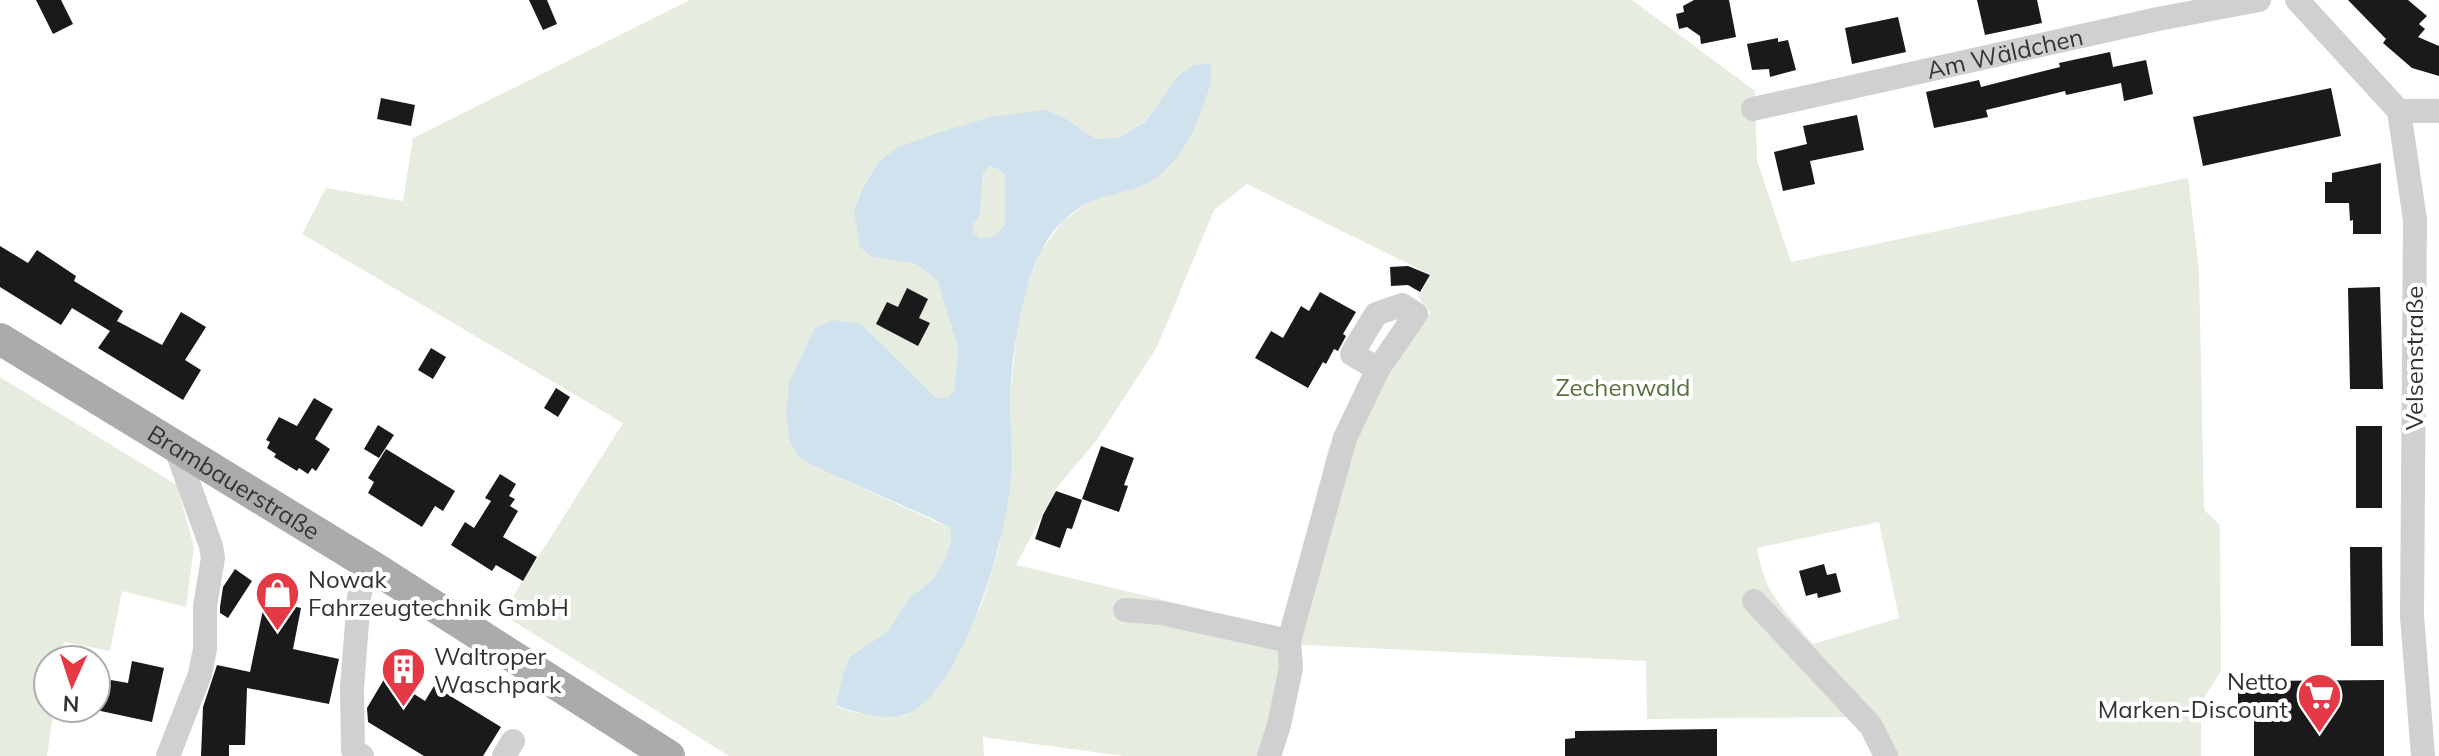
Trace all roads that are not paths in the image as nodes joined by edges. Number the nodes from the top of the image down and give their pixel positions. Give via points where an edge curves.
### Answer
1 (2259, 0) edge
2 (2297, 0) edge
3 (1753, 109) dead end
4 (2399, 111) junction
5 (2439, 111) edge
6 (0, 339) edge
7 (1378, 369) dead end
8 (175, 446) junction
9 (373, 567) junction
10 (1754, 601) dead end
11 (1125, 610) dead end
12 (1289, 641) junction
13 (168, 756) edge
14 (362, 756) edge
15 (669, 756) edge
16 (1269, 756) edge
17 (1886, 756) edge
18 (2423, 756) edge

1 - 3 street, Am Wäldchen
2 - 4 street
4 - 5 street
4 - 18 street, Velsenstraße via 2415,220 2412,616
6 - 8 main road, Brambauerstraße
7 - 12 street via 1345,438
8 - 9 main road, Brambauerstraße
8 - 13 street via 213,558 200,674
9 - 14 street via 359,597 354,660 353,750
9 - 15 main road, Brambauerstraße
10 - 17 street via 1871,726
11 - 12 street
12 - 16 street via 1291,668

